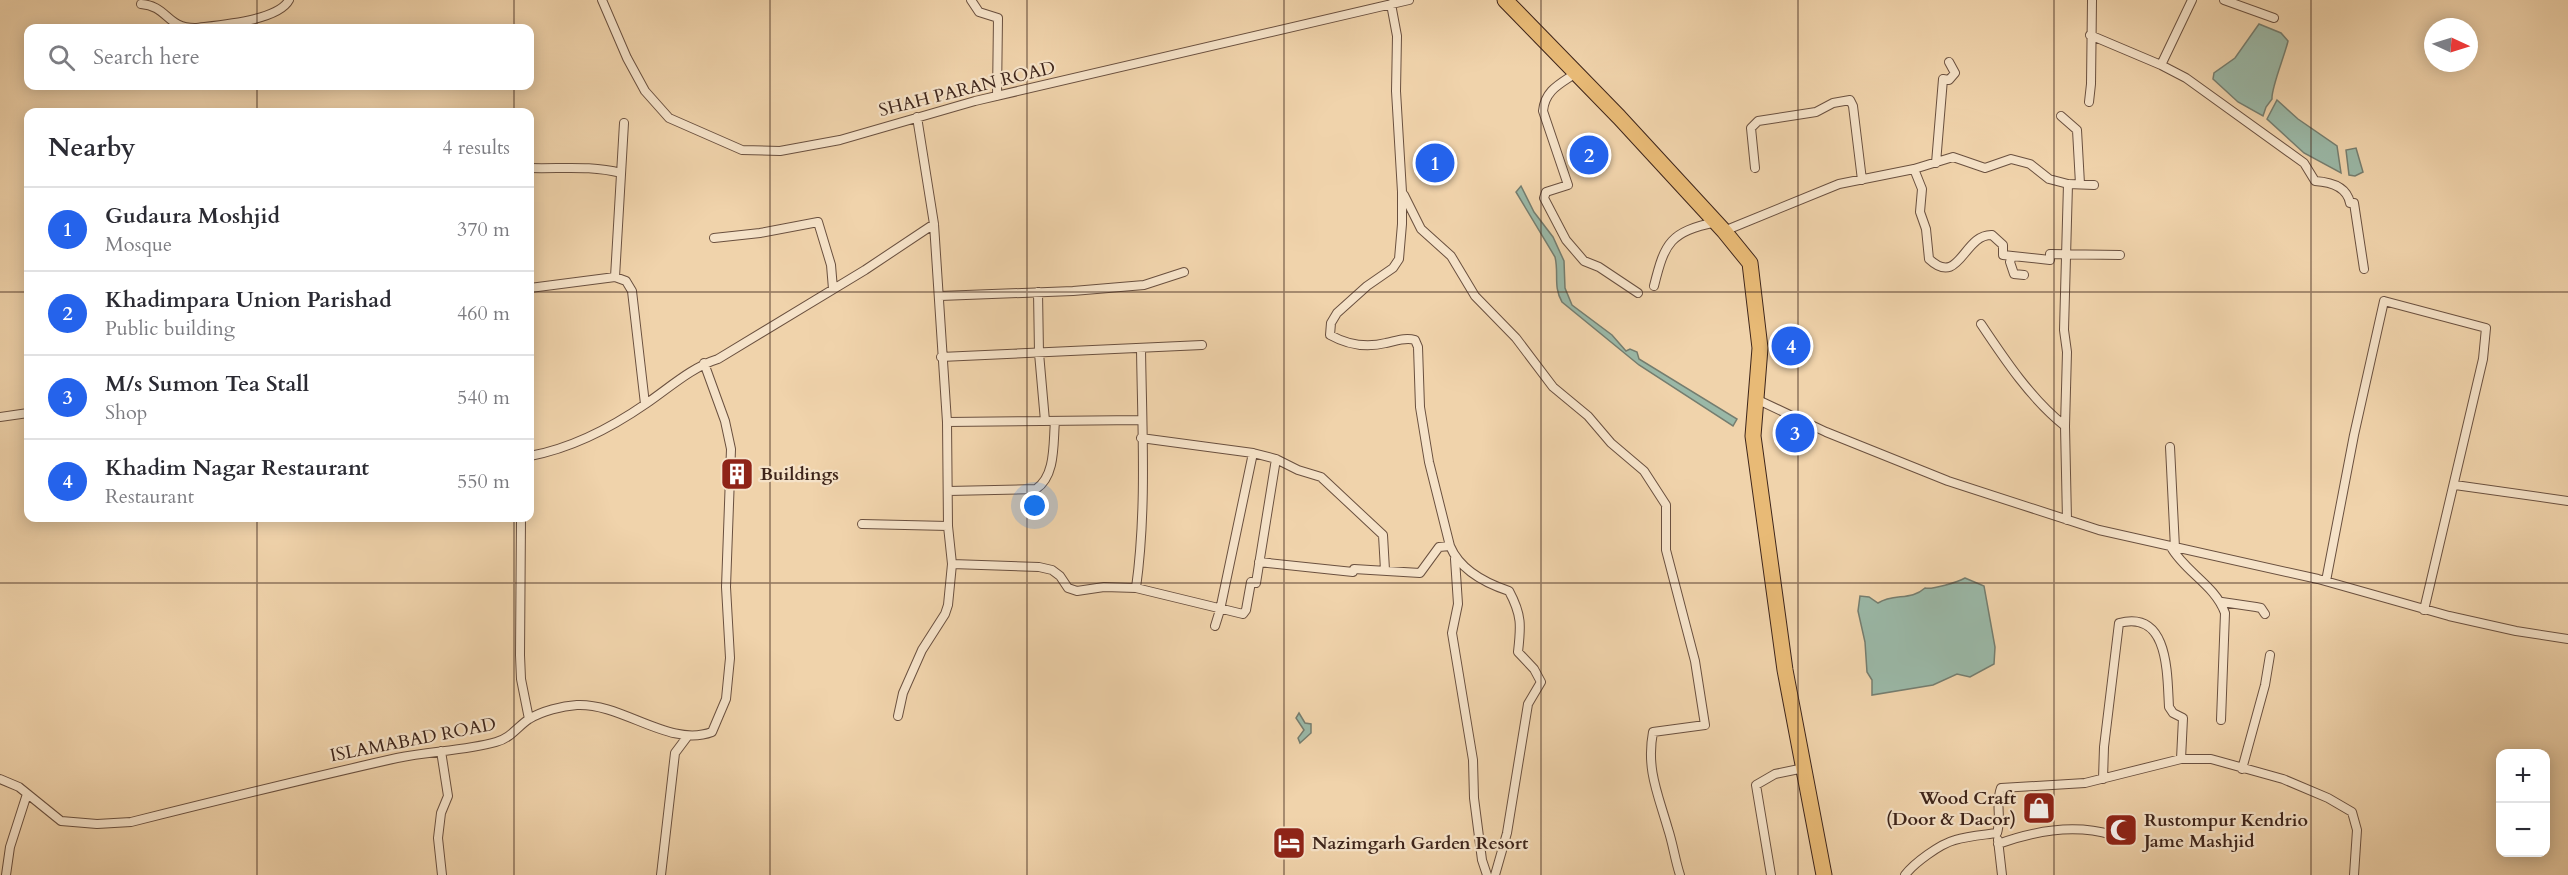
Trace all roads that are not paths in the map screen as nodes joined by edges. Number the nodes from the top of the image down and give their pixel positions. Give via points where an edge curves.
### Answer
1 (289, 0) edge
2 (602, 0) edge
3 (971, 0) edge
4 (1409, 0) edge
5 (1505, 0) edge
6 (2092, 0) edge
7 (2192, 0) edge
8 (2224, 0) edge
9 (141, 4) dead end
10 (1391, 4) junction
11 (2274, 18) dead end
12 (174, 24) edge
13 (213, 24) edge
14 (2090, 35) junction
15 (1949, 62) dead end
16 (2161, 64) junction
17 (1576, 74) junction
18 (997, 96) junction
19 (2089, 102) dead end
20 (2061, 116) dead end
21 (917, 117) junction
22 (624, 123) dead end
23 (1936, 162) junction
24 (534, 168) edge
25 (1755, 168) dead end
26 (1914, 169) junction
27 (621, 172) junction
28 (1862, 180) junction
29 (2068, 184) junction
30 (2080, 184) junction
31 (2094, 185) dead end
32 (1402, 192) junction
33 (934, 224) junction
34 (1720, 226) junction
35 (714, 238) dead end
36 (2065, 255) junction
37 (2120, 255) dead end
38 (2012, 256) junction
39 (2364, 269) dead end
40 (1184, 272) dead end
41 (2024, 275) dead end
42 (615, 277) junction
43 (1654, 286) dead end
44 (534, 287) edge
45 (833, 289) junction
46 (1038, 292) junction
47 (1638, 293) dead end
48 (940, 296) junction
49 (1981, 324) dead end
50 (1202, 345) dead end
51 (1141, 348) junction
52 (1039, 353) junction
53 (941, 357) junction
54 (704, 363) junction
55 (645, 404) junction
56 (1756, 405) junction
57 (24, 414) edge
58 (0, 417) edge
59 (1142, 420) junction
60 (1045, 421) junction
61 (1055, 421) junction
62 (947, 422) junction
63 (2065, 426) junction
64 (1142, 438) junction
65 (2170, 447) dead end
66 (1253, 453) junction
67 (534, 455) edge
68 (1276, 459) junction
69 (2455, 485) junction
70 (948, 491) junction
71 (2568, 501) edge
72 (2067, 520) junction
73 (521, 522) edge
74 (862, 524) dead end
75 (948, 526) junction
76 (1450, 546) junction
77 (2173, 547) junction
78 (1455, 559) junction
79 (1259, 562) junction
80 (952, 564) junction
81 (1385, 570) junction
82 (2326, 581) junction
83 (1136, 588) junction
84 (2222, 602) junction
85 (1220, 610) junction
86 (2424, 610) junction
87 (2265, 614) dead end
88 (1215, 626) dead end
89 (2568, 639) edge
90 (2270, 655) dead end
91 (898, 716) dead end
92 (529, 719) junction
93 (2221, 720) dead end
94 (687, 737) junction
95 (441, 751) junction
96 (2181, 759) junction
97 (1804, 768) junction
98 (2242, 770) junction
99 (2103, 778) junction
100 (0, 779) edge
101 (27, 794) junction
102 (1997, 833) junction
103 (2112, 835) dead end
104 (1998, 844) junction
105 (6, 875) edge
106 (442, 875) edge
107 (661, 875) edge
108 (1487, 875) edge
109 (1495, 875) edge
110 (1680, 875) edge
111 (1771, 875) edge
112 (1824, 875) edge
113 (1905, 875) edge
114 (2002, 875) edge
115 (2354, 875) edge

1 - 13 street via 283,10
2 - 21 street, SHAH PARAN ROAD via 645,91 669,118 742,150 780,151
3 - 18 street via 979,12 998,18
4 - 10 street, SHAH PARAN ROAD
5 - 17 highway
6 - 14 street
7 - 16 street
8 - 11 street
9 - 12 street via 158,7
10 - 18 street, SHAH PARAN ROAD
10 - 32 street via 1397,36
14 - 16 street
14 - 19 street
15 - 23 street via 1955,73 1949,80 1942,79
16 - 39 street via 2281,144 2304,163 2315,181 2343,188 2350,203 2354,203
17 - 34 highway
17 - 47 street via 1547,93 1544,100 1543,111 1568,185 1546,192 1544,198 1566,240 1584,261
18 - 21 street, SHAH PARAN ROAD
20 - 30 street via 2077,130
21 - 33 street
22 - 27 street
23 - 26 street
23 - 29 street via 1953,157 1985,168 2011,159 2030,164 2049,179
24 - 27 street
25 - 28 street via 1753,124 1816,112 1850,100
26 - 28 street
26 - 38 street via 1922,189 1920,212 1931,261 1952,267 1983,234 1992,235 2003,245 2003,255
27 - 42 street
28 - 34 street via 1839,184
29 - 30 street
29 - 36 street
30 - 31 street
32 - 76 street via 1399,259 1337,314 1330,335 1360,346 1415,340 1429,462
32 - 110 street via 1421,229 1450,256 1475,296 1516,339 1553,387 1644,471 1666,505 1666,550 1695,661 1705,725 1653,732 1649,753 1656,796
33 - 45 street
33 - 48 street
34 - 43 street via 1679,233 1660,260
34 - 56 highway via 1749,263 1760,348
35 - 45 street via 818,222 831,265
36 - 37 street
36 - 38 street via 2050,254 2050,260
36 - 63 street
38 - 41 street via 2014,274
40 - 46 street via 1144,285
42 - 44 street
42 - 55 street via 626,281 632,291
45 - 54 street via 718,359
46 - 48 street
46 - 52 street
48 - 53 street
49 - 63 street via 2034,395
50 - 51 street
51 - 52 street
51 - 59 street
52 - 53 street
52 - 60 street
53 - 62 street
54 - 55 street
54 - 94 street via 731,449 726,587 730,658 726,699 719,720 712,732
55 - 67 street via 594,435
56 - 72 street via 1948,481
56 - 97 highway via 1753,436 1784,658
57 - 58 street
59 - 61 street
59 - 64 street
60 - 61 street
60 - 62 street
61 - 70 street via 1052,463 1040,487
62 - 70 street
63 - 72 street
64 - 66 street
64 - 83 street
65 - 77 street
66 - 68 street
66 - 85 street
68 - 79 street
68 - 81 street via 1321,477 1383,535
69 - 71 street
69 - 82 street via 2483,359 2486,328 2384,302
69 - 86 street
70 - 75 street
72 - 77 street
73 - 92 street via 521,663
74 - 75 street
75 - 80 street
76 - 78 street
76 - 81 street via 1439,547 1420,573
77 - 82 street
77 - 84 street via 2178,560
78 - 108 street via 1458,604 1452,633
78 - 109 street via 1487,583 1509,591 1522,625 1518,652 1541,682 1528,704 1507,832
79 - 81 street via 1353,572 1354,568
79 - 85 street via 1245,612
80 - 83 street via 1039,567 1052,570 1068,588 1077,591
80 - 91 street via 945,614 922,650 903,693
82 - 86 street
83 - 85 street
84 - 87 street via 2261,608
84 - 93 street via 2225,613
85 - 88 street
86 - 89 street
90 - 98 street
92 - 94 street, ISLAMABAD ROAD via 545,711 576,705 601,707
92 - 95 street, ISLAMABAD ROAD via 509,737 495,743
94 - 107 street via 675,753
95 - 101 street, ISLAMABAD ROAD via 346,769 131,822 61,821
95 - 106 street via 447,796 438,838
96 - 98 street via 2211,759
96 - 99 street
96 - 99 street via 2183,718 2169,707 2164,648 2150,625 2129,620 2119,623
97 - 111 street via 1775,774 1756,785
97 - 112 highway
98 - 115 street via 2283,779 2352,812 2357,830
99 - 102 street via 2085,783 2001,788 1997,799 2001,820
100 - 101 street, ISLAMABAD ROAD
101 - 105 street via 10,847
102 - 104 street
102 - 113 street via 1943,845
103 - 104 street via 2097,830 2045,831
104 - 114 street

